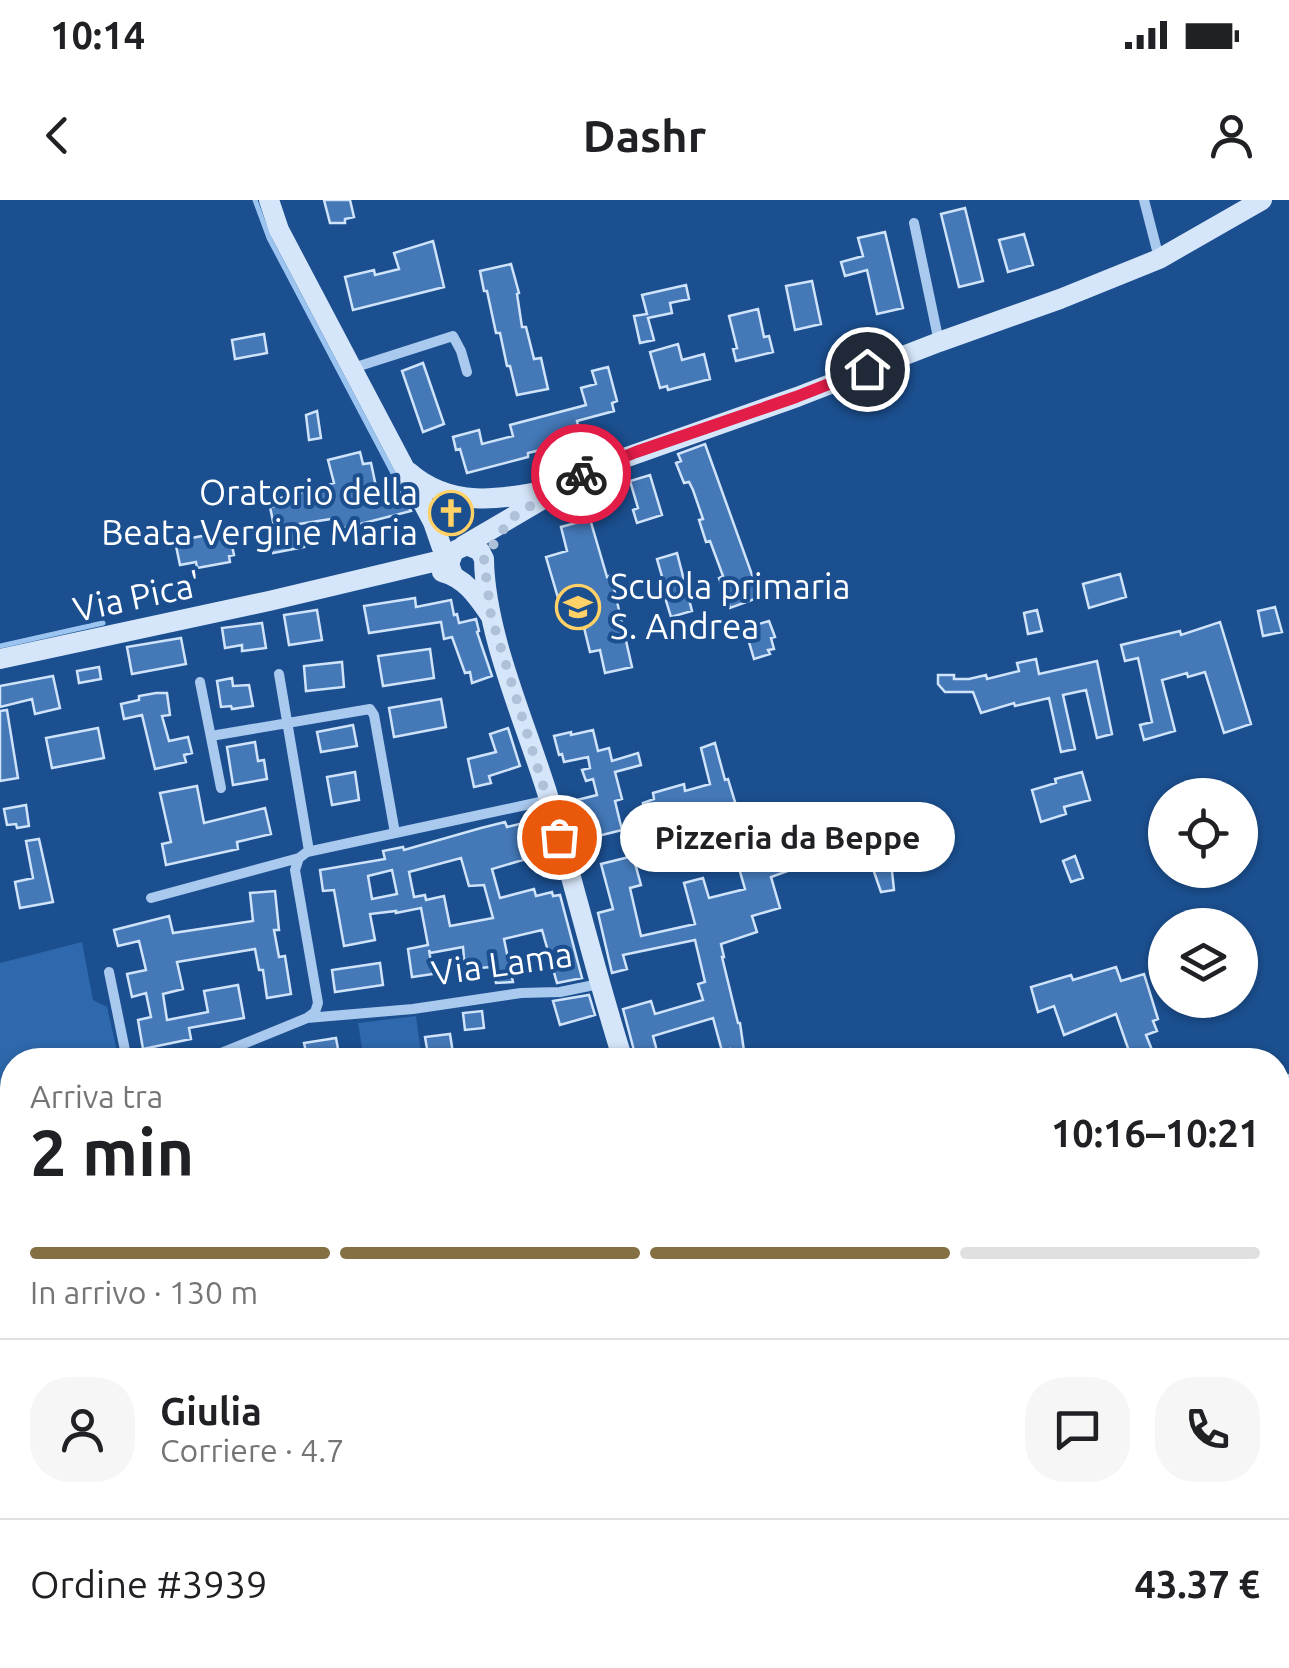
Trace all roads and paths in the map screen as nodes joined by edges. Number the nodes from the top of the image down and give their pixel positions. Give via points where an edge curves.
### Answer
1 (269, 200) edge
2 (1144, 200) edge
3 (1262, 200) edge
4 (914, 223) dead end
5 (1159, 259) junction
6 (939, 342) junction
7 (353, 368) junction
8 (467, 372) dead end
9 (404, 468) junction
10 (568, 483) junction
11 (510, 519) junction
12 (457, 560) junction
13 (484, 564) junction
14 (491, 616) junction
15 (0, 660) edge
16 (280, 674) dead end
17 (200, 682) dead end
18 (288, 723) junction
19 (210, 736) junction
20 (221, 788) dead end
21 (549, 800) junction
22 (395, 834) junction
23 (301, 860) junction
24 (151, 898) dead end
25 (109, 972) dead end
26 (599, 984) junction
27 (307, 1018) junction
28 (125, 1048) edge
29 (233, 1048) edge
30 (619, 1048) edge

1 - 7 street
2 - 5 street
3 - 5 street
4 - 6 street
5 - 6 street
6 - 10 street
7 - 8 street via 452,336
7 - 9 street
9 - 10 street via 438,492 473,499
9 - 12 street
10 - 11 street
11 - 12 street via 491,527
11 - 13 street
12 - 13 street via 476,548
12 - 13 street via 468,581 478,578
12 - 14 street, Via Lama
12 - 15 street, Via Pica' via 444,572 404,570
13 - 14 street, Via Lama
14 - 21 street, Via Lama
16 - 18 street
17 - 19 street
18 - 19 street
18 - 22 street via 373,711
18 - 23 street
19 - 20 street
21 - 22 street
21 - 26 street, Via Lama
22 - 23 street
23 - 24 street
23 - 27 street via 318,1003
25 - 28 street
26 - 27 street, Via Lama
26 - 30 street, Via Lama
27 - 29 street, Via Lama

